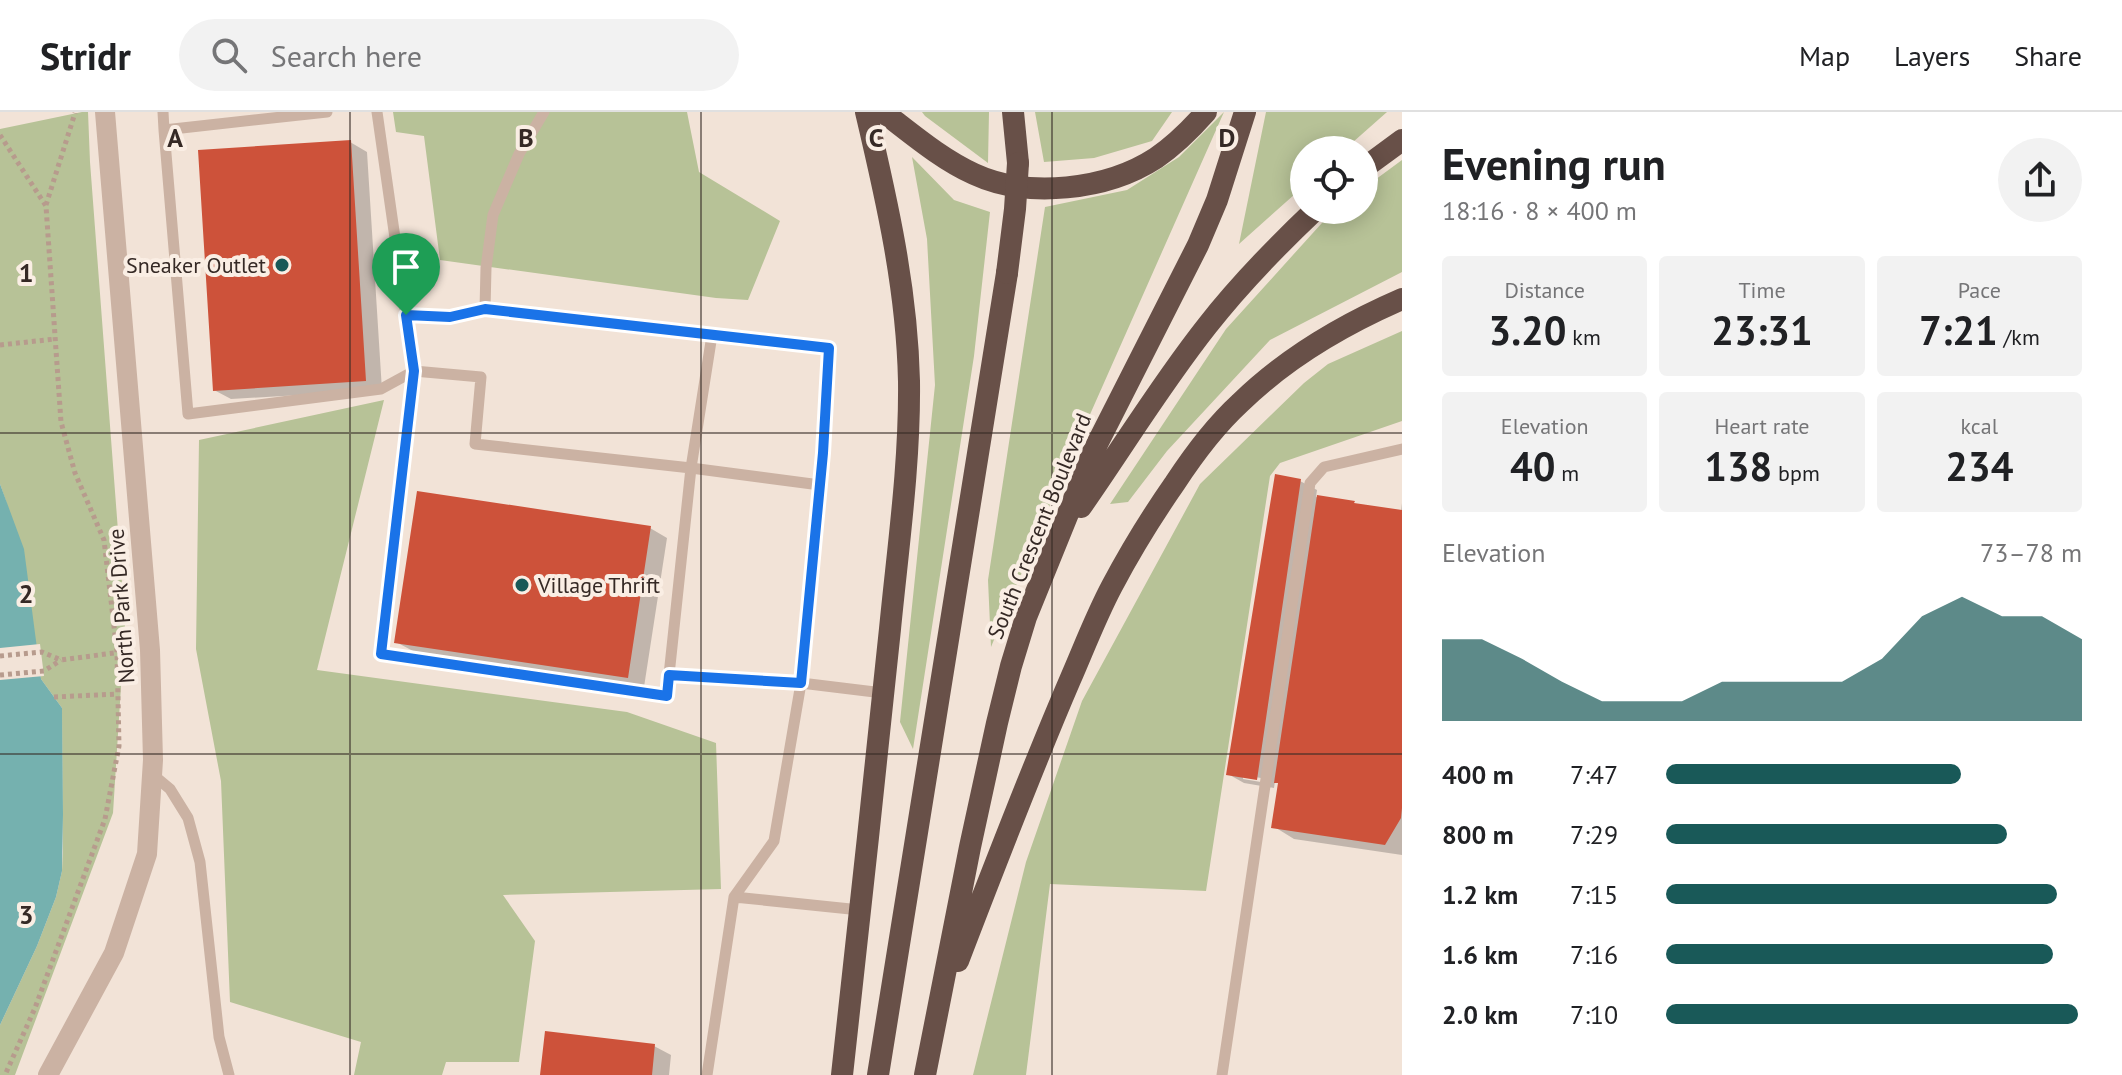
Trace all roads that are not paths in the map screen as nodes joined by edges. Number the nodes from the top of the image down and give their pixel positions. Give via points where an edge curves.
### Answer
1 (105, 112) edge
2 (163, 112) edge
3 (327, 112) edge
4 (377, 112) edge
5 (544, 112) edge
6 (866, 112) edge
7 (883, 112) edge
8 (1013, 112) edge
9 (1206, 112) edge
10 (1245, 112) edge
11 (164, 130) junction
12 (1402, 140) edge
13 (1378, 158) edge
14 (1301, 224) edge
15 (1402, 299) edge
16 (485, 309) junction
17 (406, 315) junction
18 (712, 335) junction
19 (414, 371) junction
20 (1402, 449) edge
21 (691, 468) junction
22 (820, 485) junction
23 (1059, 538) junction
24 (669, 675) junction
25 (801, 683) junction
26 (883, 693) junction
27 (152, 774) junction
28 (734, 897) junction
29 (860, 910) junction
30 (938, 1015) junction
31 (48, 1075) edge
32 (229, 1075) edge
33 (707, 1075) edge
34 (842, 1075) edge
35 (878, 1075) edge
36 (925, 1075) edge
37 (1222, 1075) edge

1 - 27 street, North Park Drive via 150,650
2 - 11 lane
3 - 11 lane
4 - 17 lane
5 - 16 lane via 493,215
6 - 26 highway via 895,242 909,378
7 - 9 highway via 976,175 1047,188 1094,183 1138,168 1177,142
8 - 35 highway, bridge via 1018,163 1007,273
10 - 23 highway, South Crescent Boulevard via 1198,245 1093,452
11 - 19 lane via 188,414 381,389
12 - 13 highway
14 - 23 highway via 1208,325
15 - 30 highway via 1319,341 1263,381 1192,457 1150,518 1112,586 1050,727
16 - 17 lane via 450,317
16 - 18 lane
17 - 19 lane
18 - 21 lane
18 - 22 lane via 829,348
19 - 21 lane via 481,377 475,444
19 - 24 lane via 381,654 667,696
20 - 37 lane via 1324,467 1310,483
21 - 22 lane
21 - 24 lane
22 - 25 lane
23 - 30 highway, South Crescent Boulevard via 1011,666
24 - 25 lane
25 - 26 lane
25 - 28 lane via 774,841
26 - 29 highway
27 - 31 street, North Park Drive via 147,854 114,953
27 - 32 lane via 170,789 188,818 200,862 219,1037
28 - 29 lane
28 - 33 lane
29 - 34 highway
30 - 36 highway, South Crescent Boulevard

